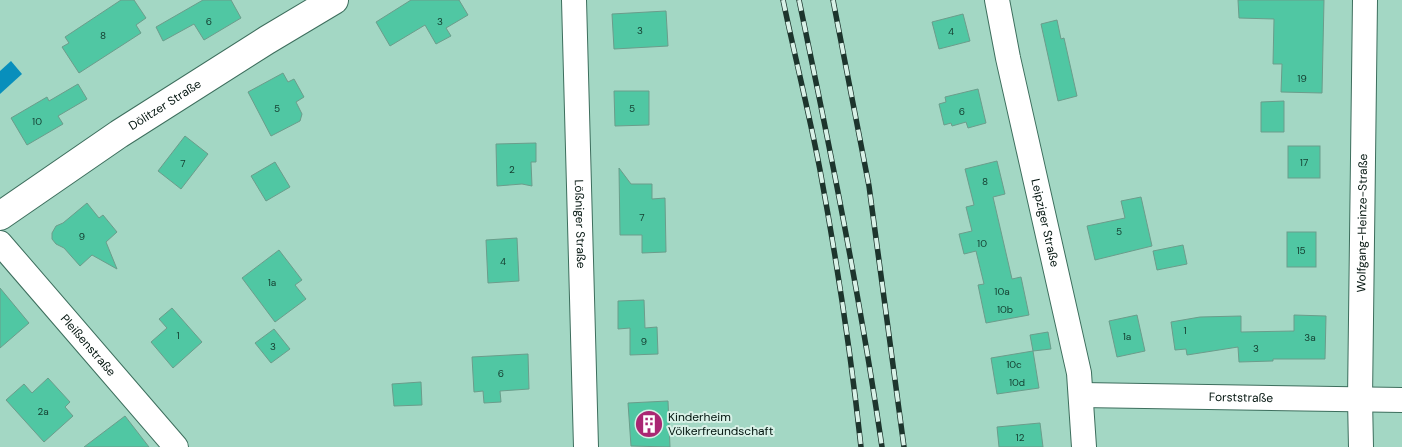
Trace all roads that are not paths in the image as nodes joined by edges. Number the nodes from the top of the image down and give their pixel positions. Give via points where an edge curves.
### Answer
1 (334, 0) edge
2 (574, 0) edge
3 (997, 0) edge
4 (1365, 0) edge
5 (0, 216) edge
6 (0, 242) edge
7 (1081, 395) junction
8 (1360, 399) junction
9 (1402, 400) edge
10 (176, 447) edge
11 (586, 447) edge
12 (1084, 447) edge
13 (1361, 447) edge

1 - 5 main road, Dölitzer Straße via 119,134
2 - 11 street, Lößniger Straße
3 - 7 street, Leipziger Straße via 1079,373
4 - 8 street, Wolfgang-Heinze-Straße
6 - 10 street, Pleißenstraße
7 - 8 street, Forststraße
7 - 12 street, Leipziger Straße
8 - 9 street, Forststraße
8 - 13 street, Wolfgang-Heinze-Straße

